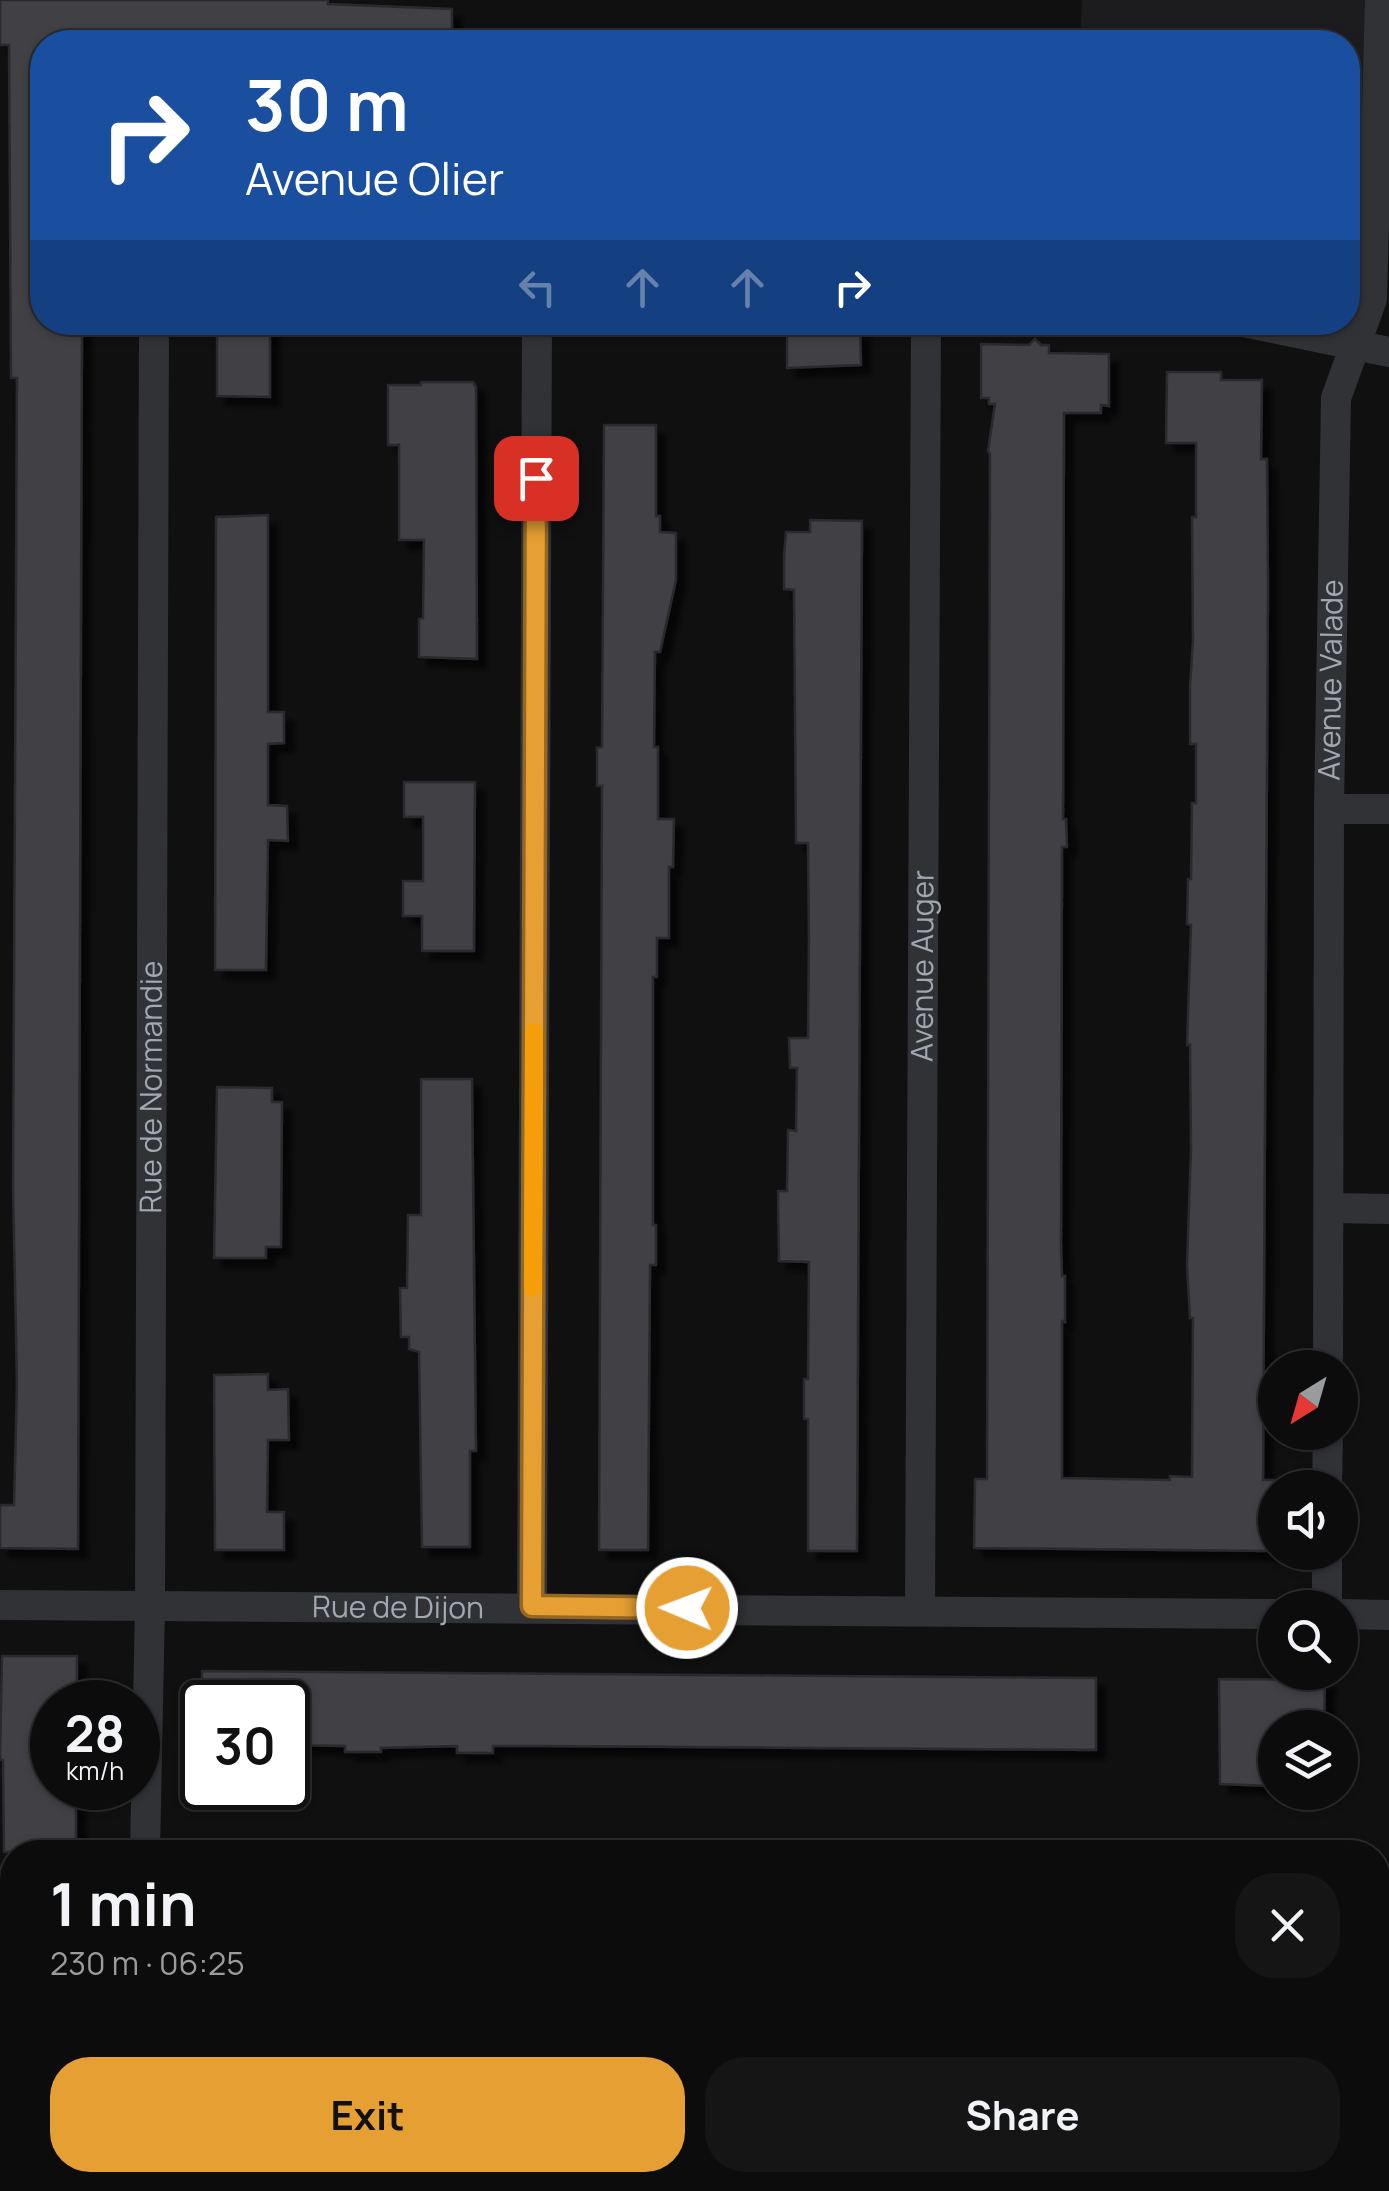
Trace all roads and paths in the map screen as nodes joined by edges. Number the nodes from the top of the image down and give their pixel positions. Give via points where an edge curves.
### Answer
1 (1380, 0) edge
2 (1360, 329) edge
3 (154, 335) edge
4 (537, 335) edge
5 (926, 335) edge
6 (1309, 335) edge
7 (1358, 335) edge
8 (1354, 344) junction
9 (1389, 352) edge
10 (1329, 809) junction
11 (1389, 809) edge
12 (1329, 1208) junction
13 (1389, 1209) edge
14 (1328, 1350) edge
15 (0, 1605) edge
16 (150, 1606) junction
17 (532, 1606) junction
18 (920, 1611) junction
19 (1258, 1614) edge
20 (1358, 1614) edge
21 (1389, 1615) edge
22 (145, 1840) edge

1 - 2 street, Avenue Valade via 1372,298
3 - 16 street, Rue de Normandie
4 - 17 street
5 - 18 street, Avenue Auger
6 - 8 street
7 - 8 street, Avenue Valade
8 - 9 street
8 - 10 street, Avenue Valade via 1336,398
10 - 11 street
10 - 12 street, Avenue Valade
12 - 13 street
12 - 14 street, Avenue Valade
15 - 16 street, Rue de Dijon
16 - 17 street, Rue de Dijon
16 - 22 street, Rue de Normandie
17 - 18 street, Rue de Dijon
18 - 19 street, Rue de Dijon
20 - 21 street

